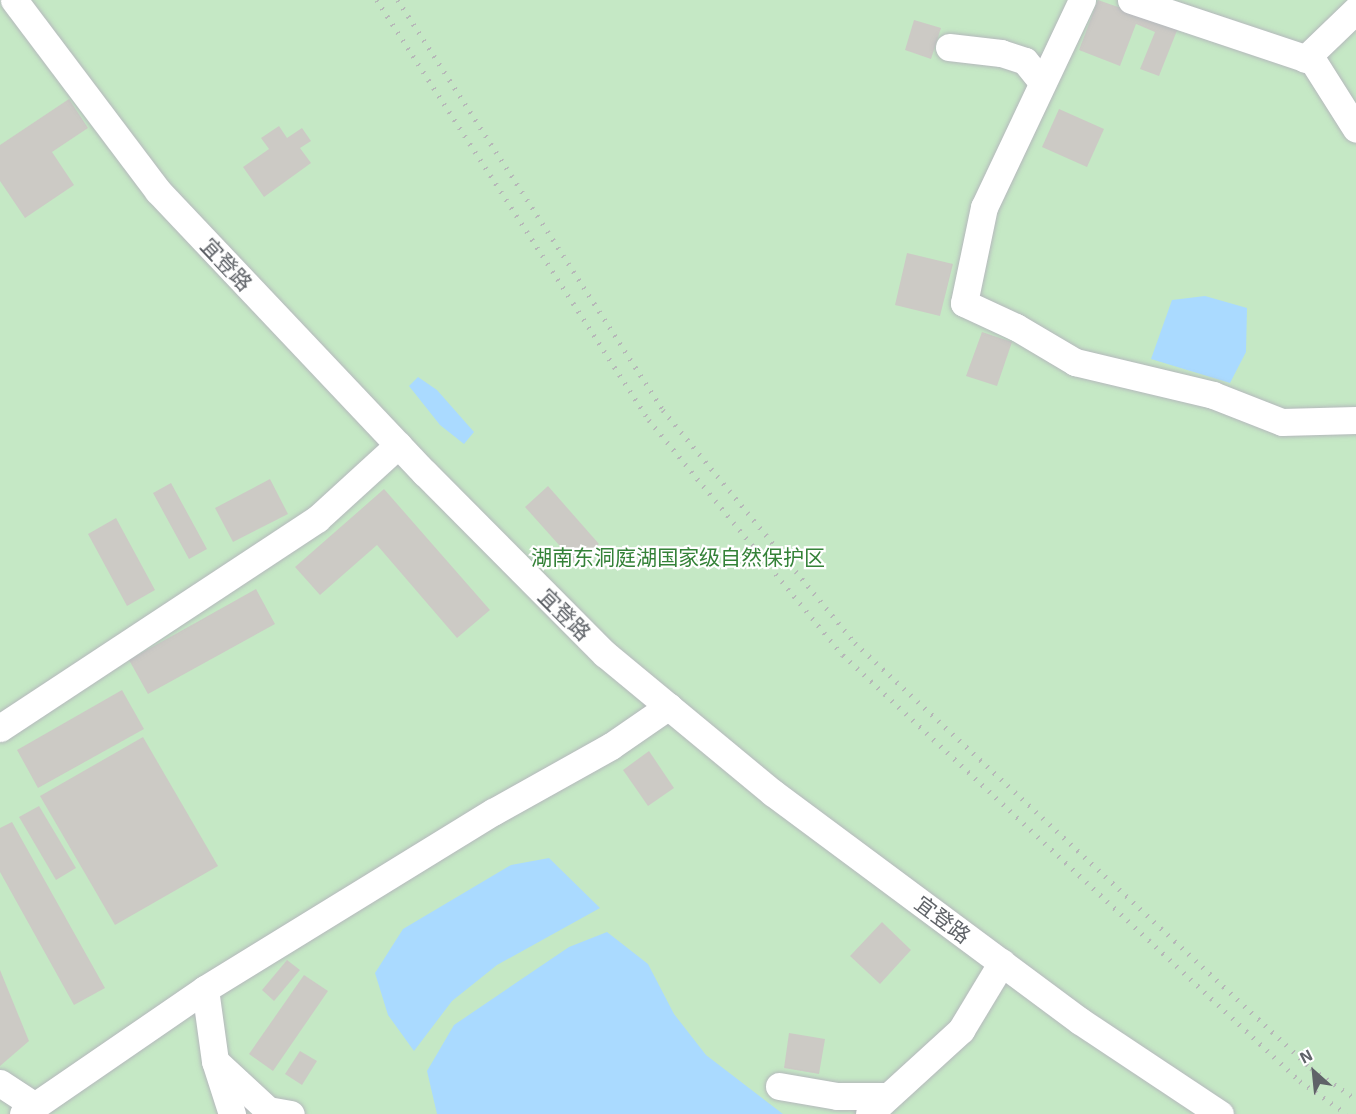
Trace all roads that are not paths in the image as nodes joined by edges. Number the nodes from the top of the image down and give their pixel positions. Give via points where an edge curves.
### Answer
1 (15, 0) edge
2 (1082, 0) edge
3 (1131, 0) edge
4 (1356, 10) edge
5 (949, 47) dead end
6 (1305, 59) junction
7 (1042, 82) junction
8 (1356, 129) edge
9 (1356, 420) edge
10 (398, 445) junction
11 (669, 706) junction
12 (0, 728) edge
13 (1002, 963) junction
14 (205, 989) junction
15 (215, 1061) junction
16 (0, 1083) edge
17 (779, 1086) dead end
18 (879, 1105) edge
19 (29, 1110) edge
20 (232, 1114) edge
21 (291, 1114) edge
22 (1221, 1114) edge

1 - 10 street, 宜登路 via 158,191
2 - 7 street
3 - 6 street
4 - 6 street
5 - 7 street via 1001,53 1025,61
6 - 8 street via 1313,61
7 - 9 street via 984,207 964,303 1016,327 1075,362 1213,394 1282,422
10 - 11 street, 宜登路 via 604,654
10 - 12 street via 317,519
11 - 13 street, 宜登路 via 773,793
11 - 14 street via 611,746 493,812
13 - 18 street via 961,1030
13 - 22 street, 宜登路 via 1080,1021
14 - 15 street
14 - 19 street
15 - 20 street
15 - 21 street via 268,1110
16 - 19 street
17 - 18 street

